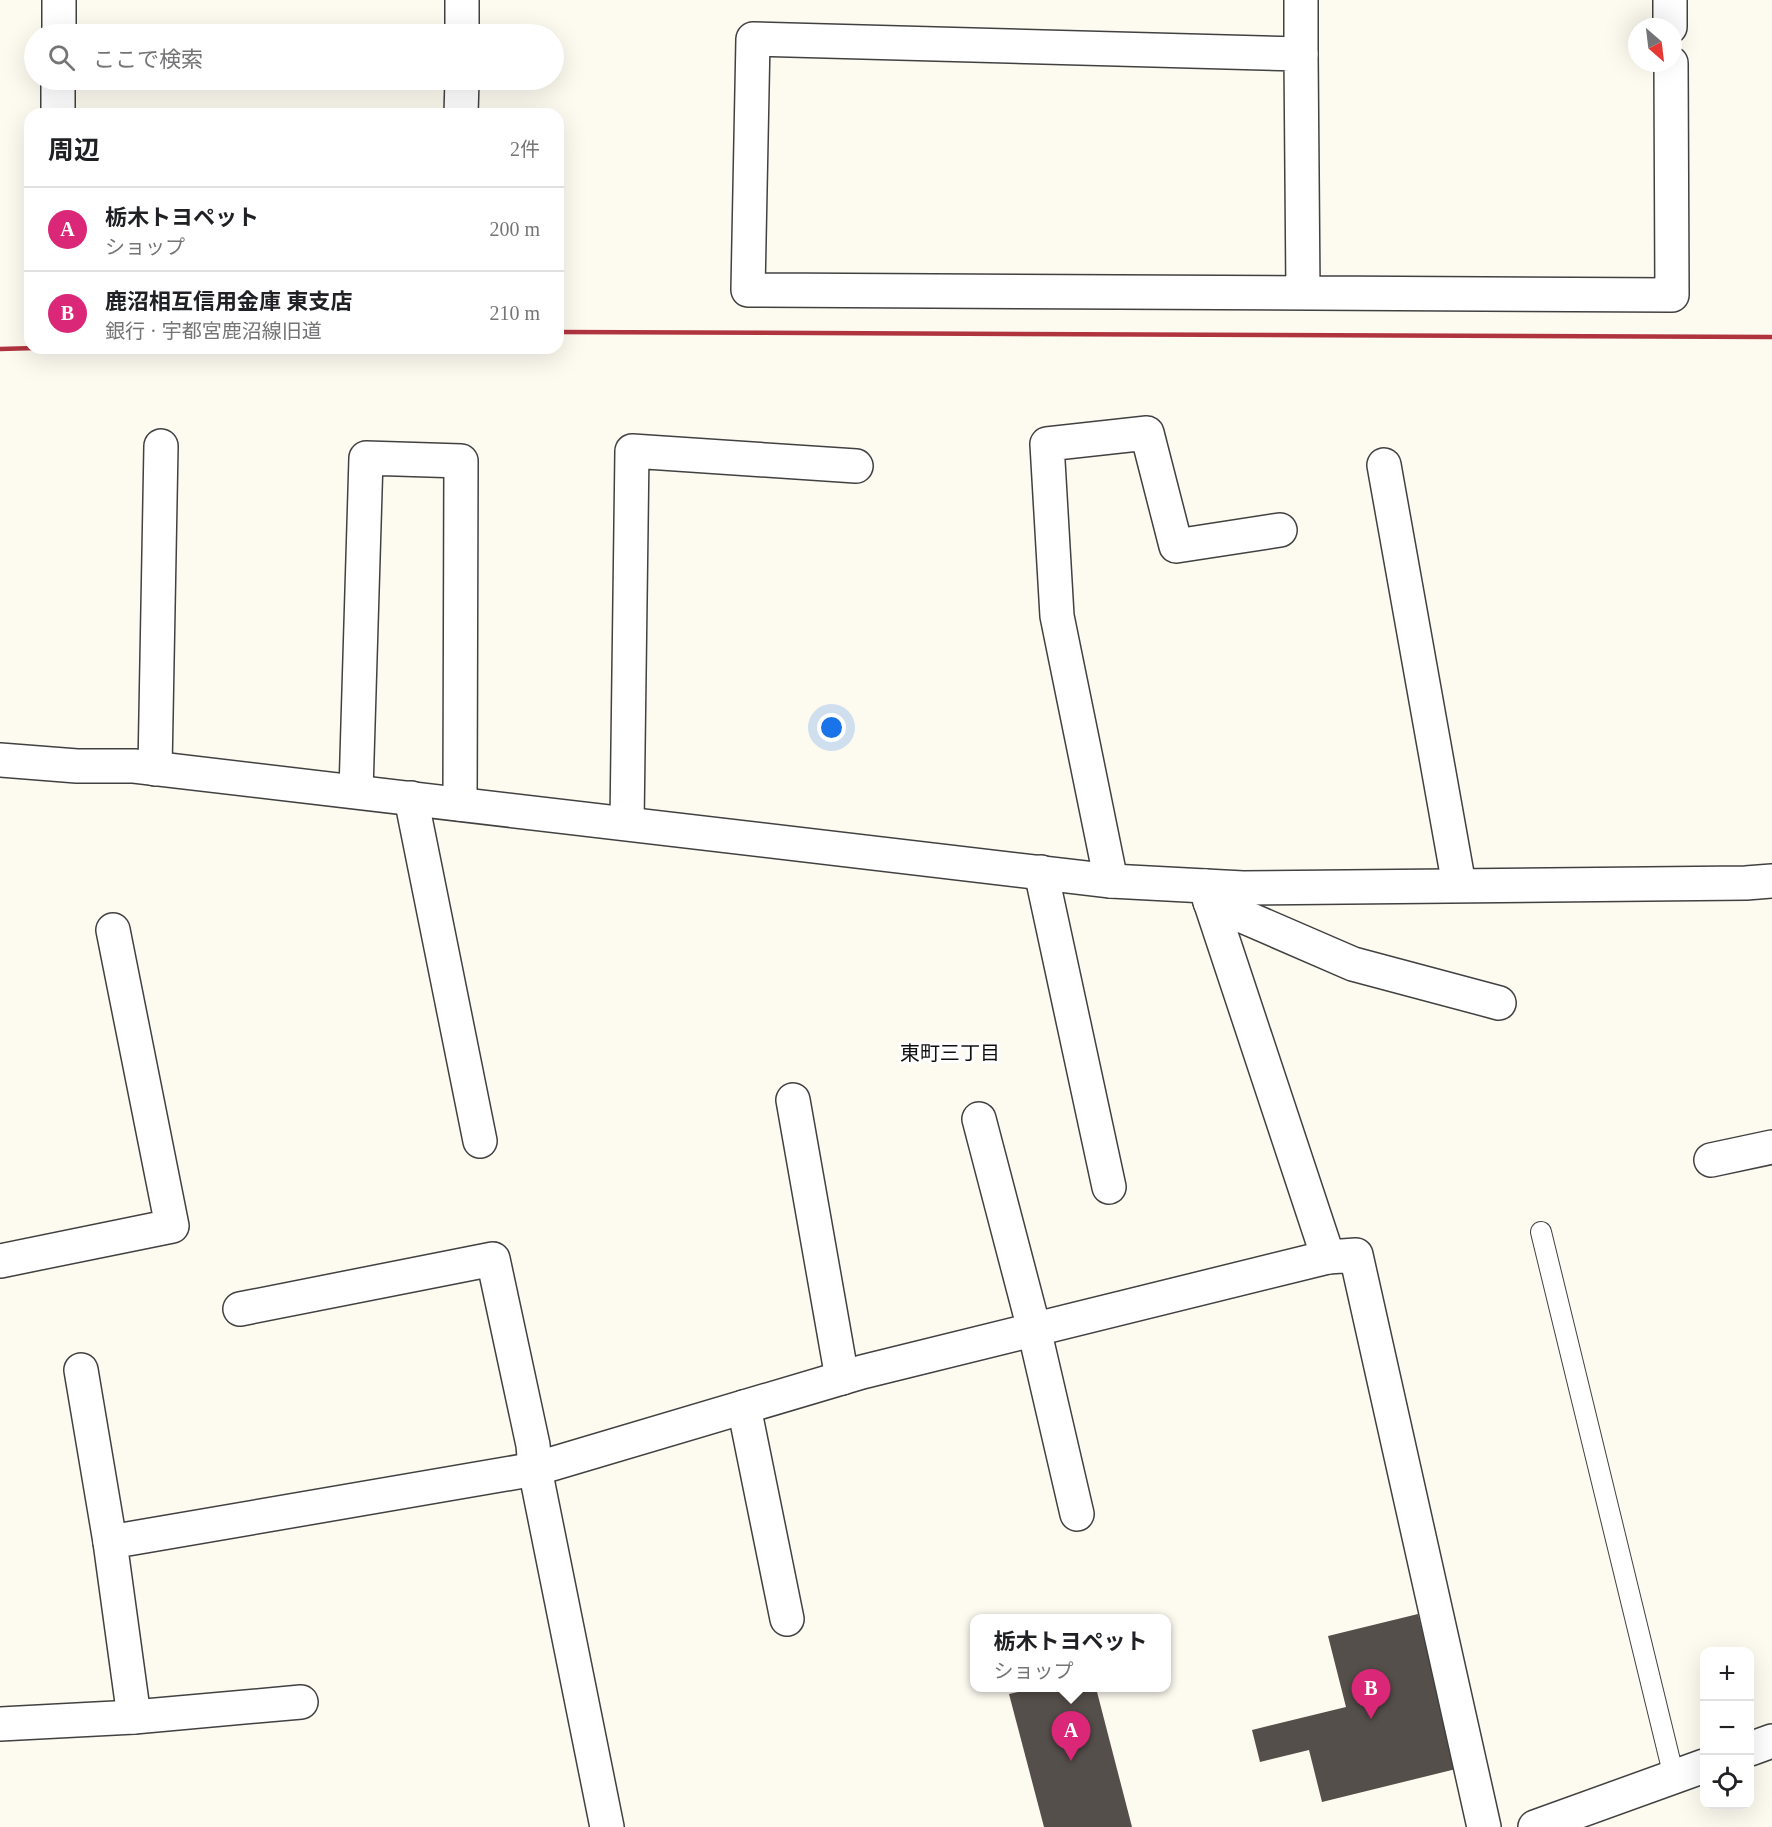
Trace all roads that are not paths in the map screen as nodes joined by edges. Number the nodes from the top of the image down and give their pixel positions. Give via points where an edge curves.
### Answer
1 (59, 0) edge
2 (462, 0) edge
3 (1301, 0) edge
4 (1670, 0) edge
5 (1670, 18) edge
6 (59, 24) edge
7 (462, 24) edge
8 (1301, 54) junction
9 (1671, 72) edge
10 (58, 90) edge
11 (462, 90) edge
12 (58, 108) edge
13 (461, 108) edge
14 (1303, 293) junction
15 (161, 446) dead end
16 (1384, 465) dead end
17 (856, 466) dead end
18 (1280, 530) dead end
19 (0, 760) edge
20 (155, 769) junction
21 (356, 791) junction
22 (411, 798) junction
23 (460, 804) junction
24 (627, 823) junction
25 (1041, 872) junction
26 (1111, 881) junction
27 (1772, 881) edge
28 (1459, 885) junction
29 (1207, 894) junction
30 (113, 930) dead end
31 (1499, 1003) dead end
32 (793, 1100) dead end
33 (979, 1119) dead end
34 (480, 1141) dead end
35 (1772, 1147) edge
36 (1711, 1160) dead end
37 (1109, 1187) dead end
38 (1541, 1232) dead end
39 (1328, 1257) junction
40 (0, 1261) edge
41 (240, 1309) dead end
42 (1034, 1329) junction
43 (81, 1370) dead end
44 (842, 1378) junction
45 (744, 1407) junction
46 (535, 1469) junction
47 (1077, 1514) dead end
48 (110, 1542) junction
49 (787, 1619) dead end
50 (301, 1702) dead end
51 (134, 1717) junction
52 (0, 1724) edge
53 (1772, 1741) edge
54 (1754, 1747) edge
55 (1689, 1771) edge
56 (606, 1827) edge
57 (1484, 1827) edge
58 (1535, 1827) edge

1 - 6 street
2 - 7 street
3 - 8 street
4 - 5 street
8 - 14 street
8 - 14 street via 753,39 748,290
9 - 14 street via 1671,295
10 - 12 street
11 - 13 street
15 - 20 street
16 - 28 street
17 - 24 street via 632,451
18 - 26 street via 1176,546 1147,433 1047,444 1057,616
19 - 20 street
20 - 21 street
21 - 22 street
21 - 23 street via 366,458 461,461
22 - 23 street
22 - 34 street
23 - 24 street
24 - 25 street
25 - 26 street
25 - 37 street
26 - 29 street
27 - 28 street
28 - 29 street via 1243,888
29 - 31 street via 1353,963
29 - 39 street
30 - 40 street via 172,1226
32 - 44 street
33 - 42 street
35 - 36 street
38 - 55 lane
39 - 42 street
39 - 57 street via 1356,1255
41 - 46 street via 493,1259
42 - 44 street
42 - 47 street
43 - 48 street
44 - 45 street
45 - 46 street
45 - 49 street
46 - 48 street
46 - 56 street
48 - 51 street
50 - 51 street
51 - 52 street
53 - 54 street
55 - 58 street

